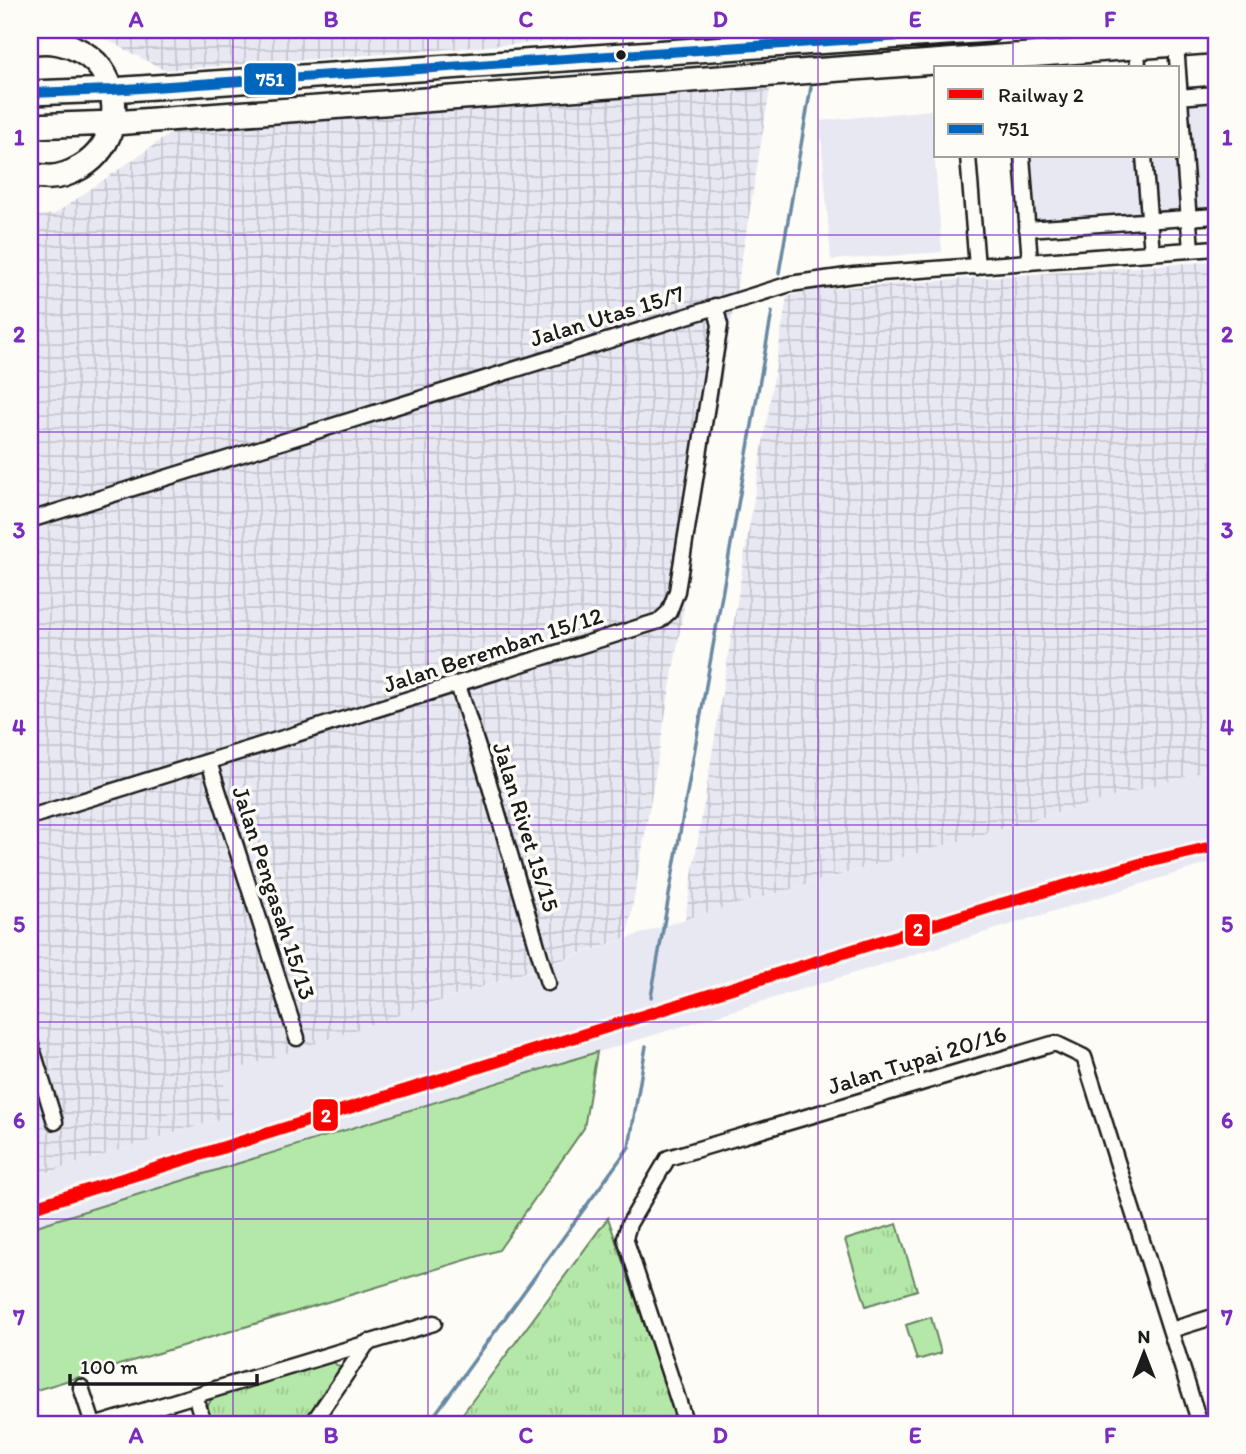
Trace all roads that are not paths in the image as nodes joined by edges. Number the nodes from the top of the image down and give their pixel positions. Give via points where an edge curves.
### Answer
1 (990, 30) edge
2 (1216, 41) edge
3 (30, 43) edge
4 (1176, 44) junction
5 (1137, 58) edge
6 (961, 64) edge
7 (1177, 66) edge
8 (111, 90) junction
9 (30, 93) edge
10 (1216, 94) edge
11 (1180, 97) edge
12 (1180, 109) edge
13 (114, 123) junction
14 (30, 126) edge
15 (968, 158) edge
16 (1022, 158) edge
17 (1144, 158) edge
18 (30, 175) edge
19 (1216, 216) edge
20 (1189, 218) junction
21 (1149, 220) junction
22 (1027, 229) junction
23 (1216, 248) edge
24 (1191, 250) junction
25 (1152, 253) junction
26 (1030, 262) junction
27 (977, 267) junction
28 (715, 306) junction
29 (30, 520) edge
30 (458, 685) junction
31 (209, 762) junction
32 (30, 817) edge
33 (548, 983) dead end
34 (297, 1038) dead end
35 (30, 1042) edge
36 (55, 1122) dead end
37 (1216, 1316) edge
38 (434, 1322) dead end
39 (1171, 1330) junction
40 (369, 1342) junction
41 (81, 1387) dead end
42 (195, 1395) junction
43 (93, 1424) edge
44 (100, 1424) edge
45 (204, 1424) edge
46 (312, 1424) edge
47 (686, 1424) edge
48 (1200, 1424) edge

1 - 8 main road
2 - 4 main road
3 - 8 main road via 62,43 84,52 101,69
4 - 5 main road
4 - 7 street
5 - 6 main road
6 - 13 main road
8 - 9 main road
8 - 13 main road
10 - 11 street
12 - 20 street
13 - 14 main road
13 - 18 main road via 90,162 48,178
15 - 27 street
16 - 22 street
17 - 21 street
19 - 20 street
20 - 21 street
20 - 24 street
21 - 22 street
21 - 25 street
22 - 26 street
23 - 24 street, Jalan Utas 15/7
24 - 25 street, Jalan Utas 15/7
25 - 26 street, Jalan Utas 15/7
26 - 27 street, Jalan Utas 15/7
27 - 28 street, Jalan Utas 15/7 via 790,284
28 - 29 street, Jalan Utas 15/7
28 - 30 street, Jalan Beremban 15/12 via 720,325 677,591 669,612 659,621
30 - 31 street, Jalan Beremban 15/12
30 - 33 street, Jalan Rivet 15/15
31 - 32 street, Jalan Beremban 15/12
31 - 34 street, Jalan Pengasah 15/13
35 - 36 street
37 - 39 street
38 - 40 street
39 - 47 street, Jalan Tupai 20/16 via 1084,1057 1052,1044 668,1158 625,1238
39 - 48 street, Jalan Tupai 20/16
40 - 42 street
40 - 46 street
41 - 43 street
42 - 44 street
42 - 45 street

